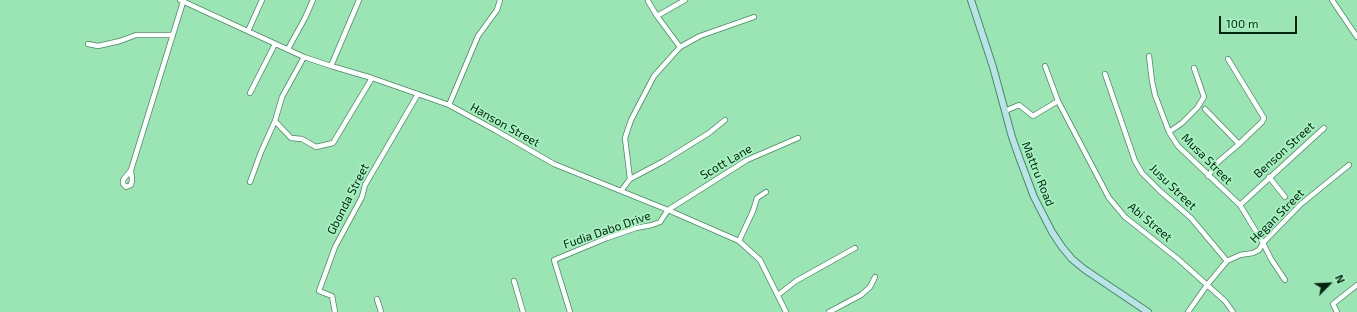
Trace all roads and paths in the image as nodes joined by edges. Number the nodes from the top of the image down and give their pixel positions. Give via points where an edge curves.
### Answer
1 (262, 0) edge
2 (313, 0) edge
3 (358, 0) edge
4 (500, 0) edge
5 (684, 0) edge
6 (971, 0) edge
7 (1332, 0) edge
8 (182, 1) edge
9 (648, 1) dead end
10 (658, 16) junction
11 (754, 17) dead end
12 (248, 31) junction
13 (173, 35) junction
14 (1357, 37) edge
15 (88, 44) dead end
16 (275, 44) junction
17 (680, 46) junction
18 (288, 49) junction
19 (1149, 56) dead end
20 (304, 57) junction
21 (1228, 59) dead end
22 (331, 66) junction
23 (1045, 66) dead end
24 (1194, 68) dead end
25 (1105, 74) dead end
26 (372, 78) junction
27 (250, 93) dead end
28 (418, 94) junction
29 (1058, 101) junction
30 (449, 105) junction
31 (1205, 109) dead end
32 (1005, 111) junction
33 (275, 120) junction
34 (725, 120) dead end
35 (1324, 128) dead end
36 (1169, 132) junction
37 (798, 138) dead end
38 (1239, 144) junction
39 (1348, 166) dead end
40 (131, 170) dead end
41 (1208, 176) junction
42 (1269, 177) junction
43 (630, 179) junction
44 (250, 182) dead end
45 (621, 191) junction
46 (766, 192) dead end
47 (1285, 197) dead end
48 (1240, 205) junction
49 (668, 210) junction
50 (739, 241) junction
51 (1264, 243) junction
52 (854, 248) dead end
53 (1227, 261) junction
54 (875, 277) dead end
55 (1285, 280) dead end
56 (514, 281) dead end
57 (1357, 284) edge
58 (1207, 285) junction
59 (778, 295) junction
60 (377, 299) dead end
61 (334, 312) edge
62 (381, 312) edge
63 (523, 312) edge
64 (570, 312) edge
65 (784, 312) edge
66 (829, 312) edge
67 (1148, 312) edge
68 (1188, 312) edge
69 (1233, 312) edge
70 (1337, 312) edge

1 - 12 street
2 - 18 street
3 - 22 street
4 - 30 street via 497,10 478,36
5 - 10 street
6 - 32 main road, Mattru Road
7 - 14 street
8 - 12 street, Hanson Street
8 - 13 street
9 - 10 street
10 - 17 street
11 - 17 street via 700,36
12 - 16 street, Hanson Street
13 - 15 street via 136,35 103,46
13 - 40 street
16 - 18 street, Hanson Street
16 - 27 street
17 - 43 street via 654,76 631,120 625,138
18 - 20 street, Hanson Street
19 - 36 street, Musa Street via 1155,95
20 - 22 street, Hanson Street
20 - 33 street via 282,97
21 - 38 street via 1264,118
22 - 26 street, Hanson Street
23 - 29 street, Abi Street
24 - 36 street via 1204,97 1182,123
25 - 53 street, Jusu Street via 1135,161 1142,173 1191,218
26 - 28 street, Hanson Street
26 - 33 street via 333,143 316,147 302,139 291,138
28 - 30 street, Hanson Street
28 - 61 street, Gbonda Street via 365,185 362,198 336,246 319,291 332,296
29 - 32 street via 1033,116 1019,105
29 - 58 street, Abi Street via 1109,198 1125,217
30 - 45 street, Hanson Street via 554,164
31 - 38 street
32 - 67 main road, Mattru Road via 1034,197 1062,247 1084,269
33 - 44 street
34 - 43 street via 664,161
35 - 42 street, Benson Street
36 - 41 street, Musa Street via 1178,146
37 - 49 street, Scott Lane via 747,160
38 - 41 street via 1218,162
39 - 51 street, Hegan Street via 1301,204
41 - 48 street, Musa Street
42 - 47 street
42 - 48 street, Benson Street
43 - 45 street
45 - 49 street, Hanson Street
46 - 50 street via 757,198
48 - 51 street, Musa Street
49 - 50 street, Hanson Street
49 - 64 street, Fudia Dabo Drive via 660,222 607,238 554,260
50 - 59 street, Hanson Street via 760,260
51 - 53 street, Hegan Street via 1253,254 1240,255
51 - 55 street, Musa Street via 1269,256
52 - 59 street via 796,281
53 - 58 street
54 - 66 street via 870,287 861,295
56 - 63 street
57 - 70 street via 1333,304
58 - 68 street
58 - 69 street, Abi Street
59 - 65 street, Hanson Street
60 - 62 street

